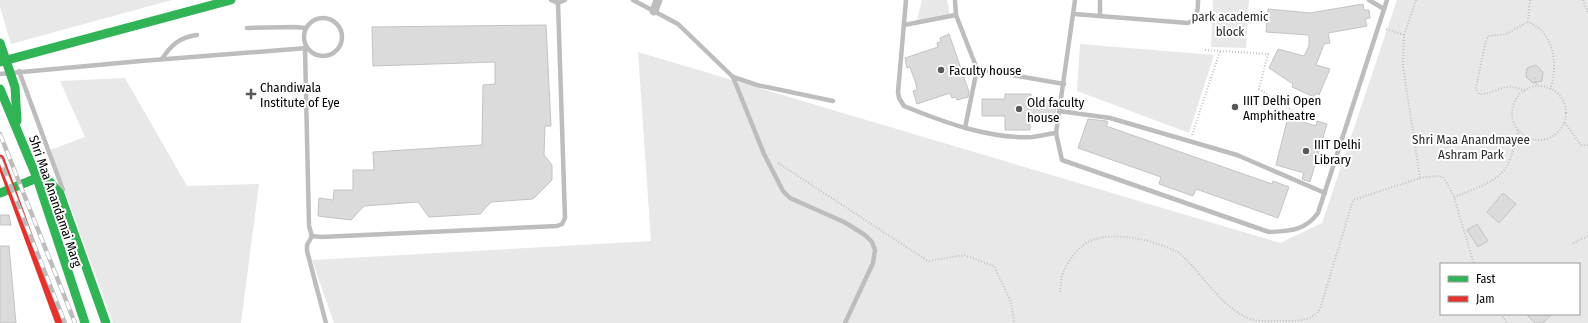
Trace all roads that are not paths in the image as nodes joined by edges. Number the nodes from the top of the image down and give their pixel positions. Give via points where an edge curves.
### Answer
1 (231, 0) edge
2 (551, 0) edge
3 (565, 0) edge
4 (633, 0) edge
5 (658, 0) edge
6 (906, 0) edge
7 (955, 0) edge
8 (1075, 0) edge
9 (1100, 0) edge
10 (1198, 0) edge
11 (1369, 0) edge
12 (1387, 0) edge
13 (558, 3) junction
14 (1384, 9) junction
15 (654, 11) junction
16 (1074, 14) junction
17 (956, 15) junction
18 (1100, 16) junction
19 (904, 24) junction
20 (247, 28) dead end
21 (306, 28) junction
22 (197, 35) dead end
23 (0, 43) edge
24 (306, 49) junction
25 (162, 59) junction
26 (3, 61) edge
27 (977, 69) junction
28 (15, 72) junction
29 (0, 74) edge
30 (733, 77) junction
31 (1064, 84) junction
32 (0, 89) edge
33 (833, 101) dead end
34 (1060, 111) junction
35 (17, 127) junction
36 (965, 128) junction
37 (1056, 133) junction
38 (0, 159) edge
39 (37, 178) junction
40 (10, 188) junction
41 (0, 193) edge
42 (1325, 193) junction
43 (69, 206) dead end
44 (312, 236) junction
45 (60, 323) edge
46 (85, 323) edge
47 (106, 323) edge
48 (326, 323) edge
49 (845, 323) edge

1 - 26 main road
2 - 13 lane
3 - 13 lane
4 - 15 lane
5 - 15 street
6 - 19 lane
7 - 17 lane
8 - 16 lane
9 - 18 lane
10 - 18 lane via 1197,15 1194,20 1188,22
11 - 14 lane
12 - 14 lane
13 - 44 lane via 565,218 562,224
14 - 42 lane
15 - 30 lane via 678,24
16 - 18 lane
16 - 31 lane
17 - 19 lane
17 - 27 lane
19 - 36 lane via 898,92 901,102 904,106
20 - 21 lane
21 - 24 lane
21 - 24 lane via 315,20 327,18 338,25 343,37 339,49 328,56 315,55
22 - 25 lane via 177,41
23 - 26 main road
24 - 25 lane
24 - 44 lane via 309,230
25 - 28 lane
26 - 28 main road
27 - 31 lane
27 - 36 lane
28 - 29 lane
28 - 35 main road
28 - 43 lane
30 - 33 lane via 777,90
30 - 49 lane via 764,154 779,184 790,198 844,222 872,242 875,250 873,263
31 - 34 lane
32 - 35 main road, Shri Maa Anandamai Marg
34 - 37 lane
34 - 42 lane via 1110,118 1237,155
35 - 39 main road, Shri Maa Anandamai Marg
36 - 37 lane via 1032,137
37 - 42 lane via 1062,160 1269,232 1290,231 1303,227 1318,213
38 - 40 main road
39 - 40 main road
39 - 46 main road, Shri Maa Anandamai Marg
39 - 47 main road via 50,182 60,194
40 - 41 main road
40 - 45 main road
44 - 48 lane via 307,251

